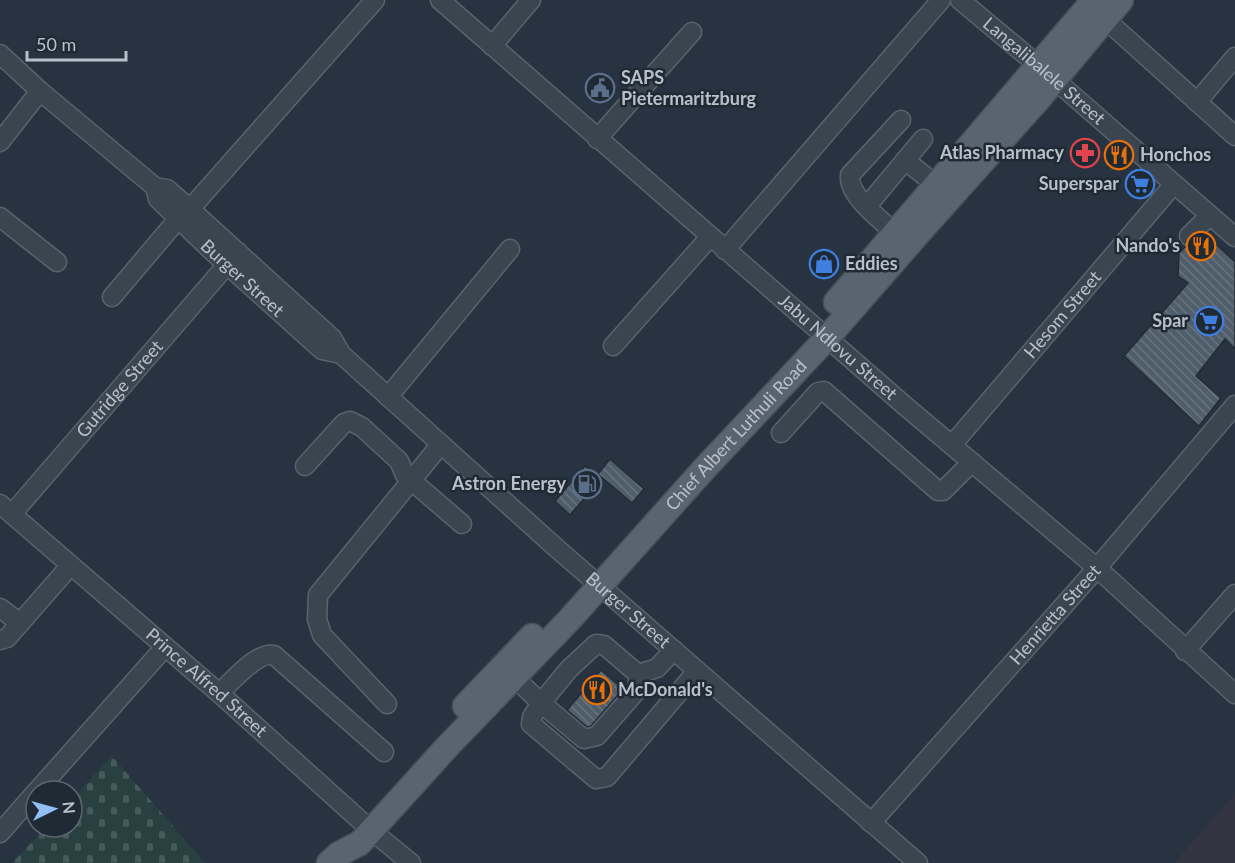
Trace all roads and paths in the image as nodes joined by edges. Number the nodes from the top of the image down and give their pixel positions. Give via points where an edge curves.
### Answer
1 (375, 0) edge
2 (440, 0) edge
3 (531, 0) edge
4 (941, 0) edge
5 (960, 0) edge
6 (1121, 0) edge
7 (1099, 10) edge
8 (692, 32) dead end
9 (492, 46) junction
10 (0, 54) edge
11 (1234, 59) edge
12 (1047, 73) junction
13 (40, 90) junction
14 (1197, 102) junction
15 (901, 120) dead end
16 (1235, 136) edge
17 (597, 139) junction
18 (923, 139) dead end
19 (0, 142) edge
20 (905, 160) junction
21 (1174, 184) junction
22 (936, 185) junction
23 (867, 206) junction
24 (184, 214) junction
25 (1209, 216) junction
26 (0, 217) edge
27 (895, 233) junction
28 (1189, 236) dead end
29 (710, 237) junction
30 (1235, 237) edge
31 (510, 249) dead end
32 (725, 250) junction
33 (232, 258) junction
34 (57, 262) dead end
35 (112, 297) dead end
36 (821, 333) junction
37 (613, 346) dead end
38 (388, 397) junction
39 (1235, 405) edge
40 (781, 433) dead end
41 (441, 444) junction
42 (952, 445) junction
43 (972, 462) junction
44 (305, 466) dead end
45 (412, 481) junction
46 (6, 509) edge
47 (462, 524) dead end
48 (70, 566) junction
49 (1097, 568) junction
50 (595, 580) junction
51 (1235, 594) edge
52 (0, 608) edge
53 (20, 623) junction
54 (0, 640) edge
55 (165, 647) junction
56 (674, 650) junction
57 (1185, 651) junction
58 (697, 671) junction
59 (638, 674) junction
60 (515, 678) junction
61 (219, 693) junction
62 (1235, 694) edge
63 (541, 703) junction
64 (387, 704) dead end
65 (384, 752) dead end
66 (48, 779) edge
67 (24, 806) edge
68 (871, 823) junction
69 (367, 825) junction
70 (0, 833) edge
71 (334, 859) edge
72 (913, 862) edge
73 (411, 863) edge

1 - 24 street
2 - 9 street, Jabu Ndlovu Street
3 - 9 street
4 - 32 street
5 - 12 street, Langalibalele Street
6 - 7 main road, Chief Albert Luthuli Road
7 - 12 main road, Chief Albert Luthuli Road
7 - 14 street
8 - 17 street
9 - 17 street, Jabu Ndlovu Street
10 - 13 street, Burger Street
11 - 14 street
12 - 21 street, Langalibalele Street
12 - 22 main road, Chief Albert Luthuli Road
12 - 36 main road, Chief Albert Luthuli Road
13 - 19 street
13 - 24 street, Burger Street via 161,188
14 - 16 street
15 - 23 street via 850,175 854,193
17 - 29 street, Jabu Ndlovu Street
18 - 20 street
20 - 22 street
20 - 23 street
21 - 25 street, Langalibalele Street
21 - 42 street, Hesom Street
22 - 27 main road, Chief Albert Luthuli Road
23 - 27 street
24 - 33 street, Burger Street
24 - 35 street
25 - 28 street
25 - 30 street, Langalibalele Street
26 - 34 street
27 - 36 main road, Chief Albert Luthuli Road
29 - 32 street, Jabu Ndlovu Street
29 - 37 street
31 - 38 street
32 - 36 street, Jabu Ndlovu Street
33 - 38 street, Burger Street via 322,350 340,354
33 - 46 street, Gutridge Street
36 - 42 street, Jabu Ndlovu Street
36 - 50 main road, Chief Albert Luthuli Road via 705,468
38 - 41 street, Burger Street
39 - 49 street, Henrietta Street
40 - 43 street via 818,392 824,392 938,491 943,491
41 - 45 street
41 - 50 street, Burger Street
42 - 43 street, Jabu Ndlovu Street
43 - 49 street, Jabu Ndlovu Street
44 - 45 street via 350,421 392,454
45 - 47 street
45 - 64 street via 318,595 316,606 322,635
46 - 48 street, Prince Alfred Street
48 - 53 street
48 - 55 street, Prince Alfred Street
49 - 57 street, Jabu Ndlovu Street
49 - 68 street, Henrietta Street
50 - 56 street, Burger Street
50 - 60 main road, Chief Albert Luthuli Road
50 - 69 main road, Chief Albert Luthuli Road via 454,716
51 - 57 street
52 - 53 street
53 - 54 street via 7,638
55 - 61 street, Prince Alfred Street
55 - 66 street
56 - 58 street, Burger Street
56 - 59 street via 657,668
57 - 62 street, Jabu Ndlovu Street
58 - 63 street via 601,780 531,724
58 - 68 street, Burger Street
59 - 63 street via 604,645 596,644
59 - 63 street via 638,689 594,738 584,739
60 - 63 street
60 - 69 main road, Chief Albert Luthuli Road
61 - 65 street via 257,658 274,655
61 - 69 street, Prince Alfred Street
67 - 70 street
68 - 72 street, Burger Street
69 - 71 main road, Chief Albert Luthuli Road via 360,843
69 - 73 street, Prince Alfred Street

